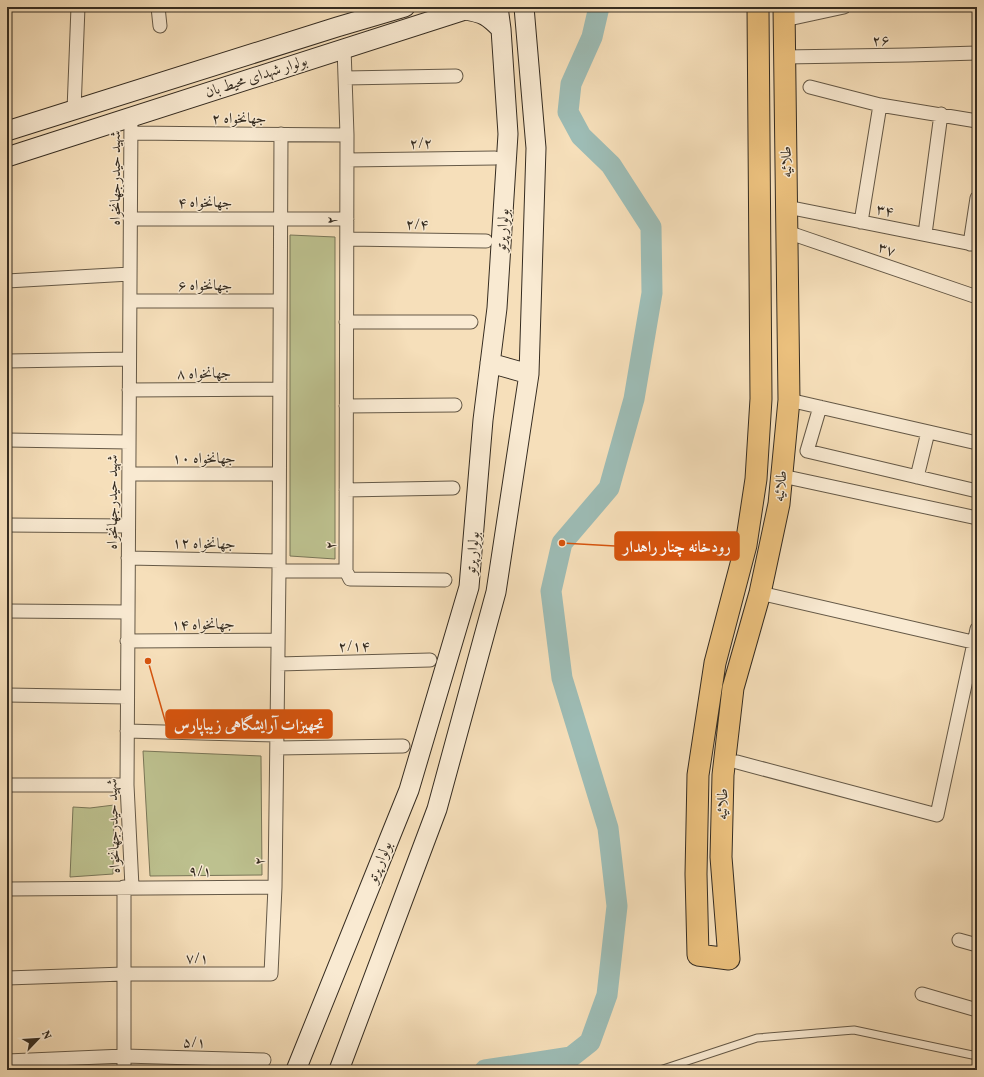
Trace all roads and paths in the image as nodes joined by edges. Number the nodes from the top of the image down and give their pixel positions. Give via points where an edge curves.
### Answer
1 (78, 7) edge
2 (158, 7) edge
3 (405, 7) edge
4 (498, 7) edge
5 (524, 7) edge
6 (758, 7) edge
7 (844, 7) edge
8 (471, 9) edge
9 (784, 14) edge
10 (160, 26) dead end
11 (501, 30) junction
12 (344, 48) junction
13 (977, 53) edge
14 (784, 57) junction
15 (456, 76) dead end
16 (345, 78) junction
17 (810, 87) dead end
18 (880, 105) junction
19 (74, 110) junction
20 (941, 114) junction
21 (977, 121) edge
22 (131, 125) junction
23 (7, 131) edge
24 (281, 134) junction
25 (347, 135) junction
26 (7, 157) edge
27 (495, 158) dead end
28 (347, 160) junction
29 (977, 198) edge
30 (787, 206) junction
31 (281, 218) junction
32 (130, 219) junction
33 (346, 219) junction
34 (861, 222) junction
35 (787, 232) junction
36 (925, 234) junction
37 (346, 238) junction
38 (486, 241) dead end
39 (973, 245) edge
40 (130, 274) junction
41 (7, 281) edge
42 (977, 297) edge
43 (130, 301) junction
44 (280, 301) junction
45 (346, 322) junction
46 (471, 322) dead end
47 (129, 359) junction
48 (7, 361) edge
49 (490, 363) junction
50 (529, 374) junction
51 (280, 388) junction
52 (129, 390) junction
53 (789, 400) junction
54 (455, 404) dead end
55 (346, 406) junction
56 (820, 407) junction
57 (928, 432) junction
58 (7, 440) edge
59 (129, 442) junction
60 (977, 443) edge
61 (128, 474) junction
62 (279, 474) junction
63 (782, 476) junction
64 (917, 477) junction
65 (453, 488) dead end
66 (346, 490) junction
67 (977, 491) edge
68 (977, 518) edge
69 (7, 525) edge
70 (128, 526) junction
71 (128, 558) junction
72 (279, 566) junction
73 (346, 571) junction
74 (445, 580) dead end
75 (760, 593) junction
76 (7, 611) edge
77 (127, 612) junction
78 (977, 629) edge
79 (278, 640) junction
80 (127, 641) junction
81 (976, 643) edge
82 (430, 660) dead end
83 (278, 664) junction
84 (7, 695) edge
85 (127, 696) junction
86 (127, 731) junction
87 (277, 741) junction
88 (402, 746) dead end
89 (737, 762) dead end
90 (7, 784) edge
91 (127, 785) junction
92 (128, 887) junction
93 (275, 887) junction
94 (7, 889) edge
95 (959, 940) dead end
96 (977, 945) edge
97 (124, 974) junction
98 (271, 974) joint
99 (7, 978) edge
100 (922, 994) dead end
101 (977, 1010) edge
102 (124, 1056) junction
103 (977, 1056) edge
104 (264, 1060) dead end
105 (7, 1061) edge
106 (124, 1070) edge
107 (296, 1070) edge
108 (339, 1070) edge
109 (660, 1070) edge

1 - 19 street
2 - 10 street
3 - 19 main road, بولوار شهدای محیط بان
4 - 11 main road, بولوار پرتو
5 - 50 main road, بولوار پرتو via 536,148
6 - 75 main road, طلائیه via 761,399 756,479 746,545 715,663 698,775 698,955 729,959 721,857 723,776 733,688
7 - 9 street
8 - 11 main road, بولوار شهدای محیط بان via 489,17
8 - 12 main road, بولوار شهدای محیط بان
9 - 14 main road, طلائیه
11 - 49 main road, بولوار پرتو via 508,134
12 - 16 street, ۲
12 - 22 main road, بولوار شهدای محیط بان
13 - 14 street, ۲۶
14 - 30 main road, طلائیه
15 - 16 street
16 - 25 street, ۲
17 - 18 street
18 - 20 street
18 - 34 street
19 - 23 main road, بولوار شهدای محیط بان
20 - 21 street
20 - 36 street
22 - 24 street, جهانخواه ۲
22 - 26 main road, بولوار شهدای محیط بان
22 - 32 street, شهید حیدرجهانخواه
24 - 25 street, جهانخواه ۲
24 - 31 street
25 - 28 street, ۲
27 - 28 street, ۲/۲
28 - 33 street, ۲
29 - 39 street
30 - 34 street, ۳۴
30 - 35 main road, طلائیه
31 - 32 street, جهانخواه ۴
31 - 33 street, جهانخواه ۴
31 - 44 street
32 - 40 street, شهید حیدرجهانخواه
33 - 37 street, ۲
34 - 36 street, ۳۴
35 - 42 street, ۳۷
35 - 53 main road, طلائیه
36 - 39 street, ۳۴
37 - 38 street, ۲/۴
37 - 45 street, ۲
40 - 41 street
40 - 43 street, شهید حیدرجهانخواه
43 - 44 street, جهانخواه ۶
43 - 47 street, شهید حیدرجهانخواه
44 - 51 street
45 - 46 street
45 - 55 street, ۲
47 - 48 street
47 - 52 street, شهید حیدرجهانخواه
49 - 50 main road
49 - 107 main road, بولوار پرتو via 469,587 408,790
50 - 108 main road, بولوار پرتو via 496,592 436,808
51 - 52 street, جهانخواه ۸
51 - 62 street
52 - 59 street, شهید حیدرجهانخواه
53 - 56 street
53 - 63 main road, طلائیه
54 - 55 street
55 - 66 street, ۲
56 - 57 street
56 - 64 street via 807,451
57 - 60 street
57 - 64 street
58 - 59 street
59 - 61 street, شهید حیدرجهانخواه
61 - 62 street, جهانخواه ۱۰
61 - 70 street, شهید حیدرجهانخواه
62 - 72 street
63 - 68 street
63 - 75 main road, طلائیه via 779,504
64 - 67 street
65 - 66 street
66 - 73 street, ۲
69 - 70 street
70 - 71 street, شهید حیدرجهانخواه
71 - 72 street, جهانخواه ۱۲
71 - 77 street, شهید حیدرجهانخواه
72 - 73 street, ۲
72 - 79 street, ۲
73 - 74 street via 350,579
75 - 81 street
76 - 77 street
77 - 80 street, شهید حیدرجهانخواه
78 - 81 street
79 - 80 street, جهانخواه ۱۴
79 - 83 street, ۲
80 - 85 street, شهید حیدرجهانخواه
81 - 89 street via 937,816
82 - 83 street, ۲/۱۴
83 - 87 street, ۲
84 - 85 street
85 - 86 street, شهید حیدرجهانخواه
86 - 87 street
86 - 91 street, شهید حیدرجهانخواه
87 - 88 street
87 - 93 street, ۲
90 - 91 street
91 - 92 street, شهید حیدرجهانخواه
92 - 93 street, ۹/۱
92 - 94 street, ۹/۱
92 - 97 street, شهید حیدرجهانخواه
93 - 98 street, ۲
95 - 96 street
97 - 98 street, ۷/۱
97 - 99 street, ۷/۱
97 - 102 street, شهید حیدرجهانخواه
100 - 101 street
102 - 104 street, ۵/۱
102 - 105 street, ۵/۱
102 - 106 street, شهید حیدرجهانخواه
103 - 109 lane via 854,1030 757,1038

